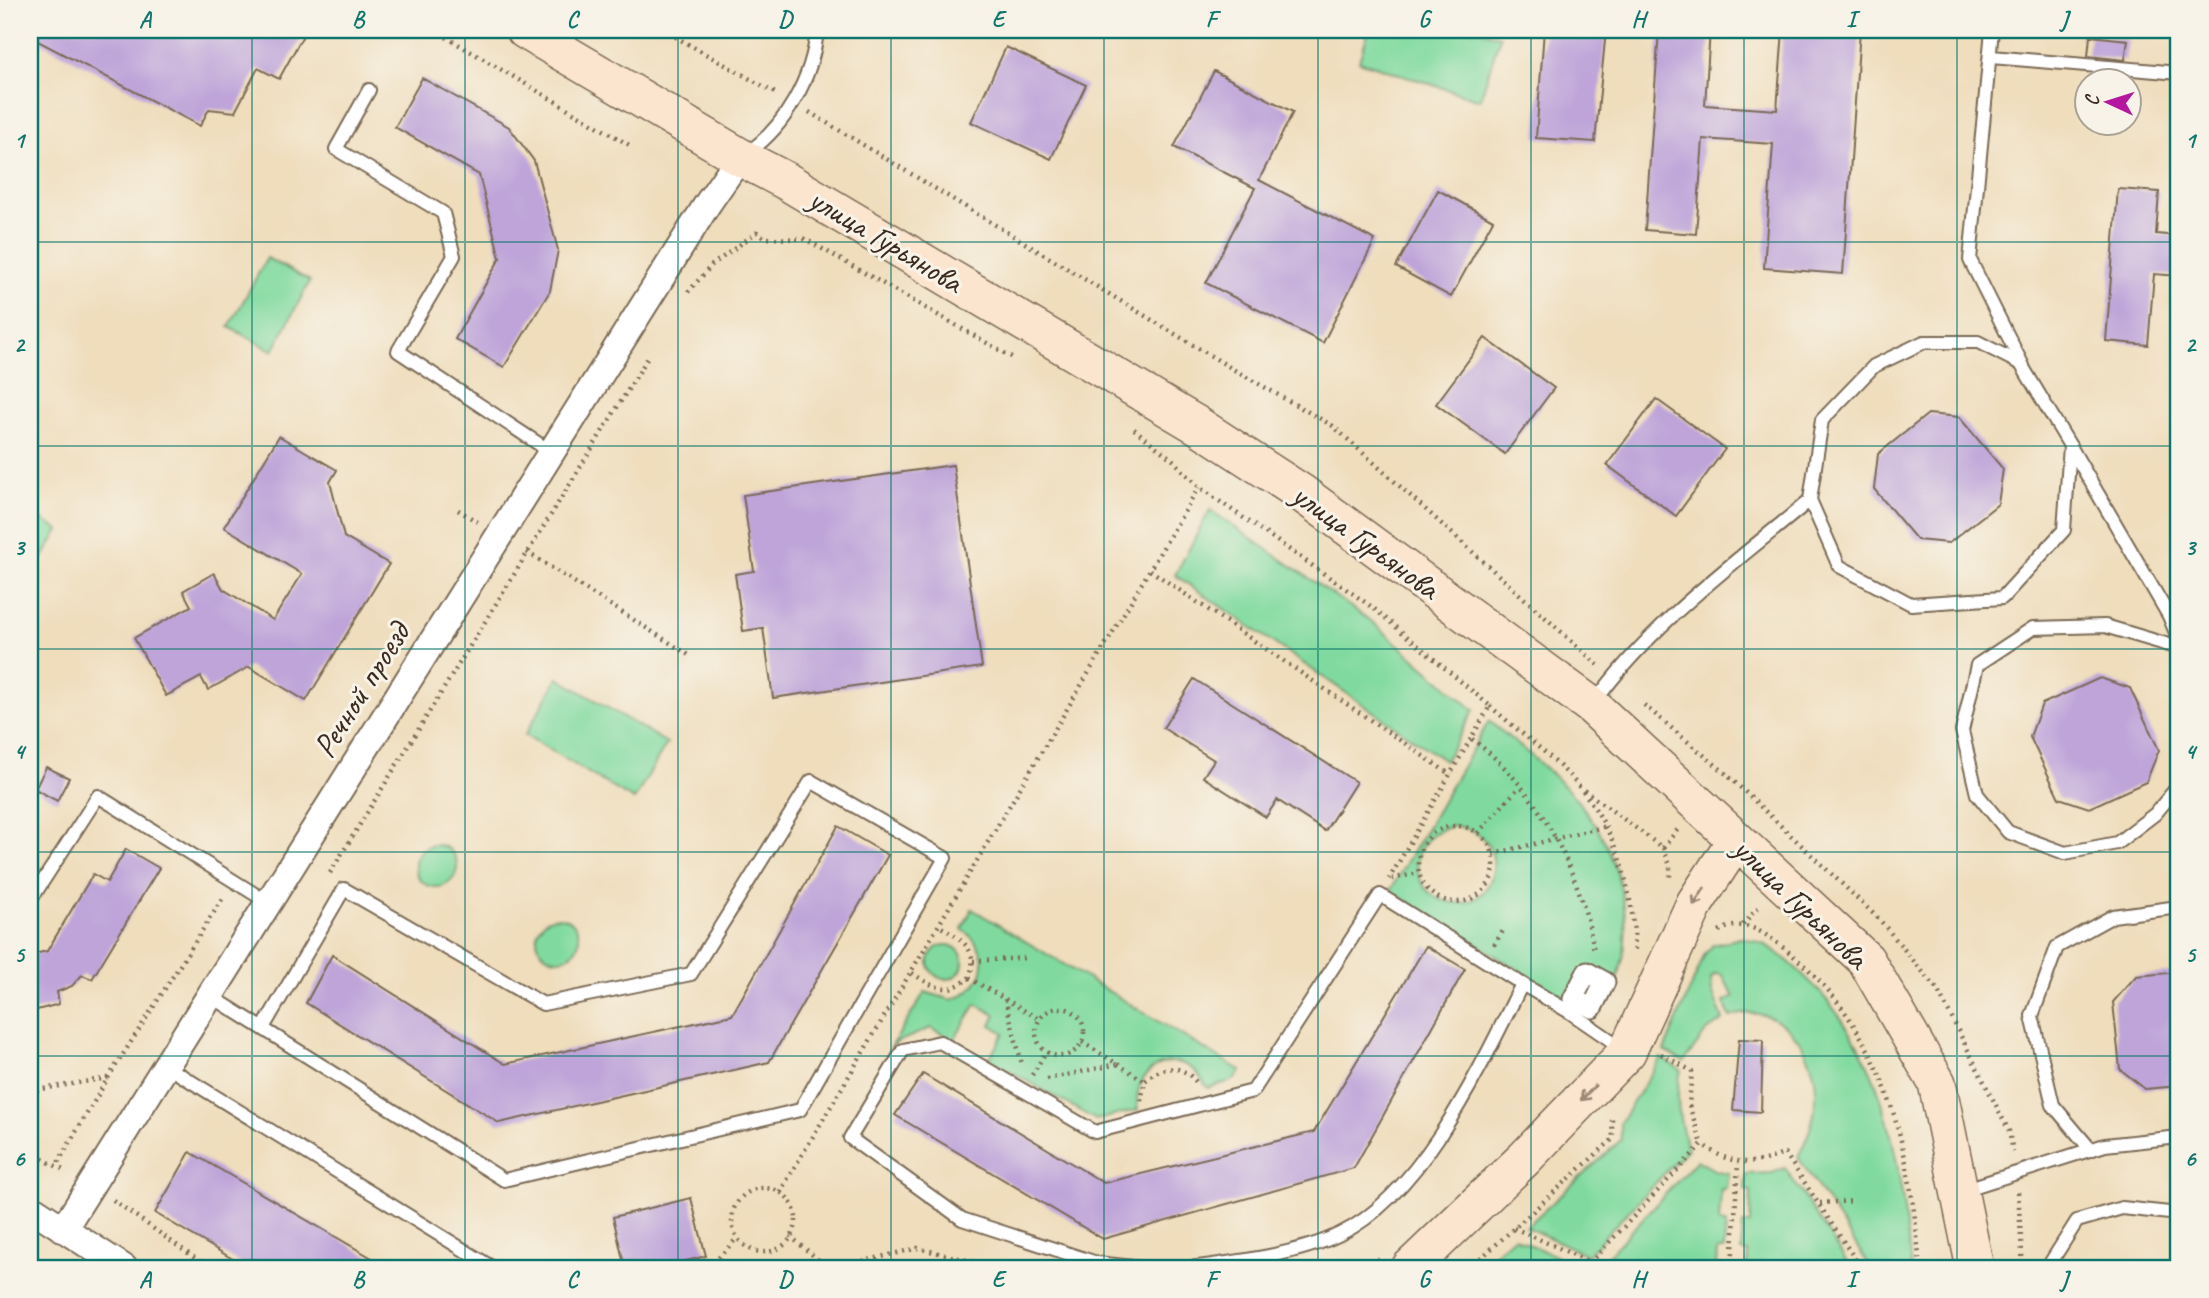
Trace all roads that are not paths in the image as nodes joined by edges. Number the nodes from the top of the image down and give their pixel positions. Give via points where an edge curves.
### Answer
1 (525, 30) edge
2 (817, 30) edge
3 (1992, 30) edge
4 (1991, 57) junction
5 (2179, 73) edge
6 (369, 90) dead end
7 (740, 157) junction
8 (2024, 369) junction
9 (2070, 446) junction
10 (551, 452) junction
11 (1810, 500) junction
12 (2179, 640) edge
13 (2179, 648) edge
14 (1592, 706) junction
15 (2179, 785) edge
16 (1736, 840) junction
17 (30, 901) edge
18 (269, 903) junction
19 (2179, 911) edge
20 (1522, 984) junction
21 (211, 996) junction
22 (263, 1028) junction
23 (1627, 1052) junction
24 (166, 1066) junction
25 (2179, 1137) edge
26 (2091, 1150) junction
27 (1959, 1191) junction
28 (30, 1207) edge
29 (2179, 1214) edge
30 (64, 1228) junction
31 (124, 1268) edge
32 (493, 1268) edge
33 (1143, 1268) edge
34 (1189, 1268) edge
35 (1410, 1268) edge
36 (1975, 1268) edge
37 (2051, 1268) edge

1 - 7 main road, улица Гурьянова
2 - 7 lane via 808,73 777,125 763,143
3 - 4 lane
4 - 5 lane
4 - 8 lane via 1970,260
6 - 10 lane via 336,149 443,212 454,256 398,351
7 - 10 street, Речной проезд
7 - 14 main road, улица Гурьянова via 1197,425 1300,492
8 - 9 lane
8 - 11 lane via 1978,342 1924,342 1874,366 1822,420
9 - 11 lane via 2064,530 2002,598 1912,604 1839,566
9 - 12 lane
10 - 18 street, Речной проезд
11 - 14 lane via 1663,623
13 - 15 lane via 2105,626 2033,628 1977,665 1962,731 1977,794 2008,832 2065,852 2117,843 2155,814
14 - 16 main road, улица Гурьянова
16 -> 23 main road via 1695,903
16 - 27 main road, улица Гурьянова via 1866,960 1937,1083
17 - 18 lane via 98,796
18 - 21 street, Речной проезд
19 - 26 lane via 2171,908 2113,916 2057,947 2032,1016 2053,1105
20 - 23 lane
20 - 33 lane via 1380,895 1253,1091 1095,1132 940,1042 903,1050 850,1138 962,1219 1097,1263
20 - 34 lane via 1463,1101 1388,1202 1339,1234 1262,1258
21 - 22 lane
21 - 24 street, Речной проезд
22 - 22 lane via 344,888 543,1004 691,974 811,781 944,858 800,1110 505,1180
23 -> 35 main road
24 - 30 street, Речной проезд
24 - 32 lane
25 - 26 lane
26 - 27 lane
27 - 36 main road, улица Гурьянова
28 - 30 street
29 - 37 lane via 2122,1208 2077,1221
30 - 31 street

